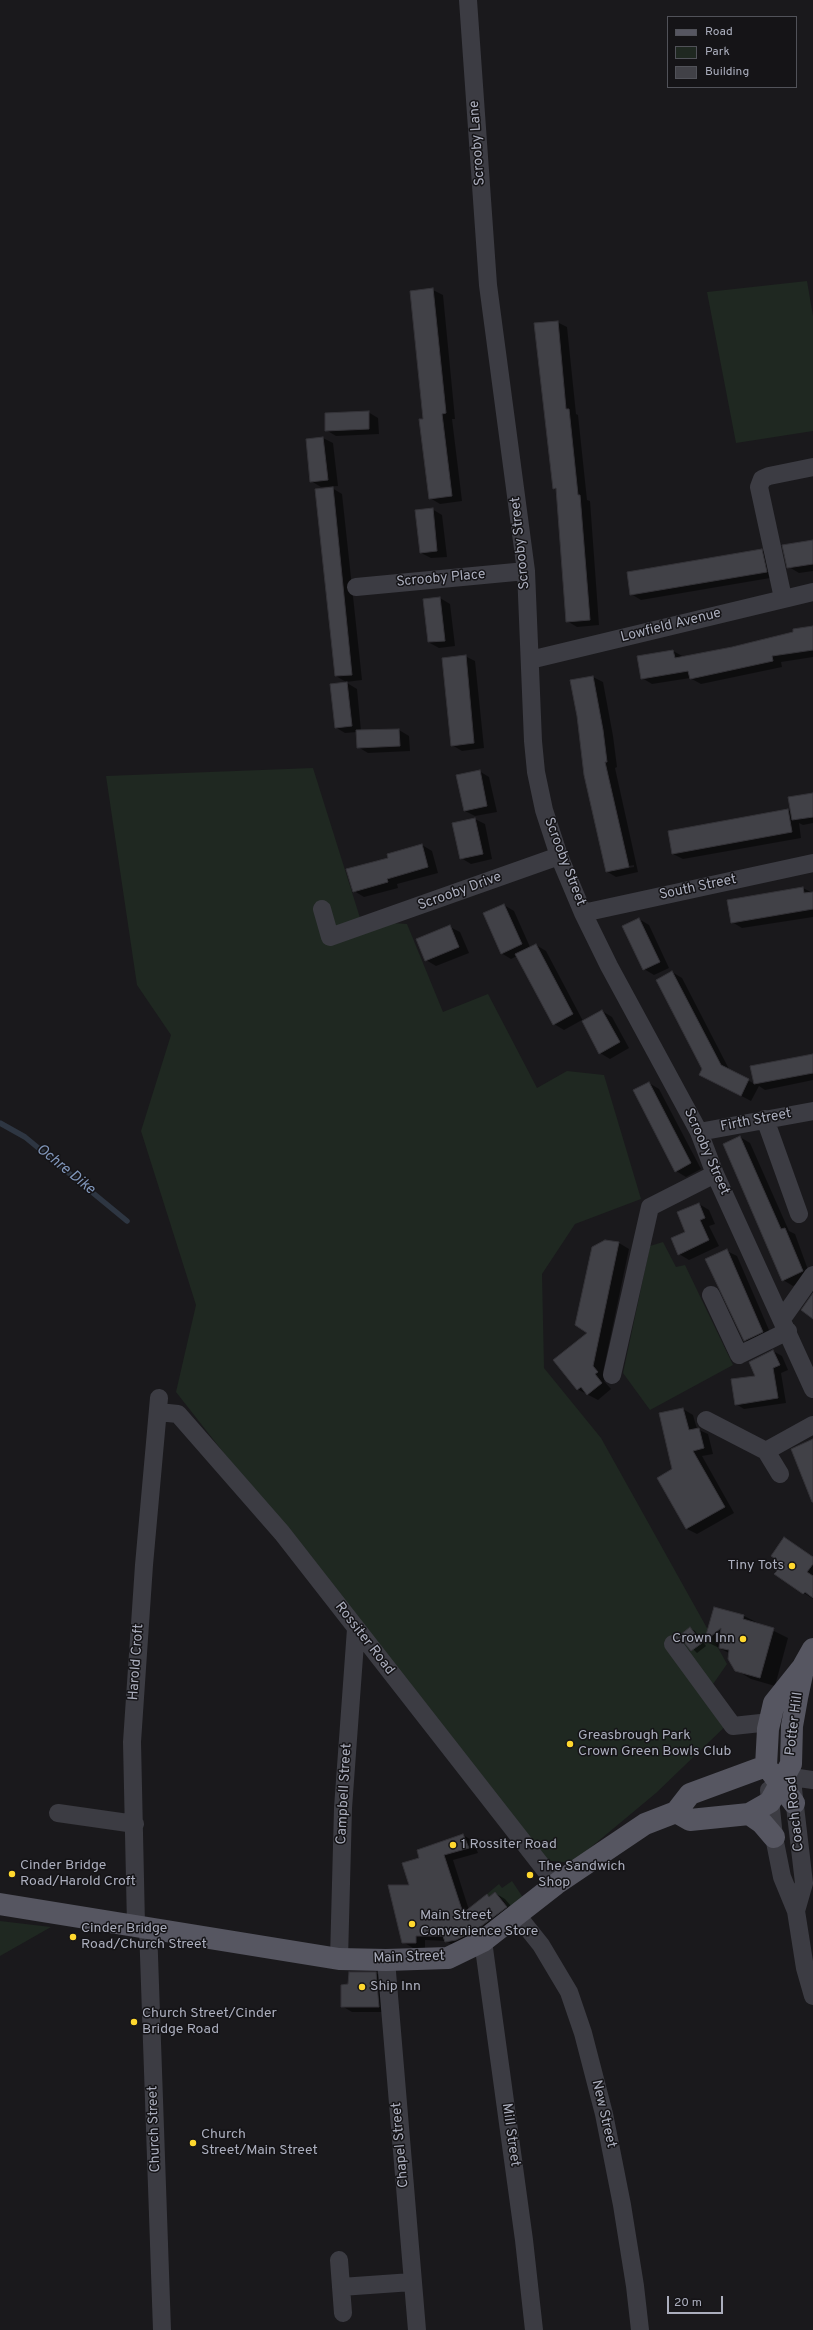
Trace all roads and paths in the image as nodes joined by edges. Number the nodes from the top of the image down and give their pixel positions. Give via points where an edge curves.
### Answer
1 (468, 0) edge
2 (488, 285) joint
3 (813, 467) edge
4 (526, 571) junction
5 (356, 587) dead end
6 (813, 592) edge
7 (783, 598) junction
8 (530, 660) junction
9 (559, 856) junction
10 (813, 863) edge
11 (322, 908) dead end
12 (583, 913) junction
13 (813, 1111) edge
14 (765, 1119) junction
15 (699, 1132) junction
16 (715, 1174) junction
17 (799, 1214) dead end
18 (813, 1275) edge
19 (711, 1295) dead end
20 (785, 1325) junction
21 (612, 1375) dead end
22 (813, 1389) edge
23 (159, 1405) joint
24 (706, 1420) dead end
25 (813, 1425) edge
26 (766, 1451) junction
27 (780, 1474) dead end
28 (356, 1629) junction
29 (673, 1644) dead end
30 (809, 1657) edge
31 (770, 1722) junction
32 (766, 1766) junction
33 (813, 1780) edge
34 (783, 1782) junction
35 (794, 1803) joint
36 (676, 1812) junction
37 (58, 1813) dead end
38 (749, 1814) junction
39 (135, 1824) junction
40 (774, 1837) junction
41 (556, 1884) junction
42 (0, 1904) edge
43 (796, 1911) junction
44 (517, 1915) junction
45 (142, 1926) junction
46 (483, 1941) junction
47 (339, 1958) junction
48 (386, 1960) junction
49 (813, 1996) edge
50 (339, 2260) dead end
51 (412, 2282) junction
52 (341, 2287) junction
53 (343, 2313) dead end
54 (162, 2330) edge
55 (416, 2330) edge
56 (534, 2330) edge
57 (640, 2330) edge

1 - 2 street, Scrooby Lane
2 - 4 street, Scrooby Street
3 - 7 street via 769,476 762,479 759,487
4 - 5 street, Scrooby Place
4 - 8 street, Scrooby Street
6 - 7 street, Lowfield Avenue
7 - 8 street, Lowfield Avenue
8 - 9 street, Scrooby Street via 536,772 544,810
9 - 11 street, Scrooby Drive via 330,937
9 - 12 street, Scrooby Street
10 - 12 street, South Street
12 - 15 street, Scrooby Street
13 - 14 street, Firth Street
14 - 15 street, Firth Street
14 - 17 street
15 - 16 street, Scrooby Street
16 - 20 street, Scrooby Street
16 - 21 street via 650,1207
18 - 20 street
19 - 20 street via 739,1355
20 - 22 street, Scrooby Street
23 - 28 street, Rossiter Road via 178,1414 282,1532
23 - 39 street, Harold Croft via 144,1565 132,1742
24 - 26 street
25 - 26 street
26 - 27 street
28 - 41 street, Rossiter Road
28 - 47 street, Campbell Street via 344,1808
29 - 31 street via 733,1726
30 - 31 main road, Potter Hill via 774,1703
30 - 34 main road, Potter Hill via 793,1721
31 - 32 main road, Potter Hill
32 - 34 main road
32 - 36 main road via 690,1794
33 - 34 street
34 - 35 main road
34 - 38 main road
34 - 40 street, Coach Road
35 - 43 street, Coach Road via 804,1883
36 - 38 main road via 690,1820
36 - 41 main road, Main Street via 645,1824
37 - 39 street
38 - 40 main road via 762,1823
39 - 45 street, Harold Croft
40 - 43 street, Coach Road via 782,1877
41 - 44 main road, Main Street
42 - 45 main road, Main Street
43 - 49 street, Coach Road via 805,1968
44 - 46 main road, Main Street
44 - 57 street, New Street via 541,1945 569,1992 583,2033 604,2114 622,2205
45 - 47 main road, Main Street
45 - 54 street, Church Street
46 - 48 main road, Main Street via 448,1958
46 - 56 street, Mill Street
47 - 48 main road, Main Street
48 - 51 street, Chapel Street
50 - 52 street
51 - 52 street
51 - 55 street, Chapel Street
52 - 53 street

